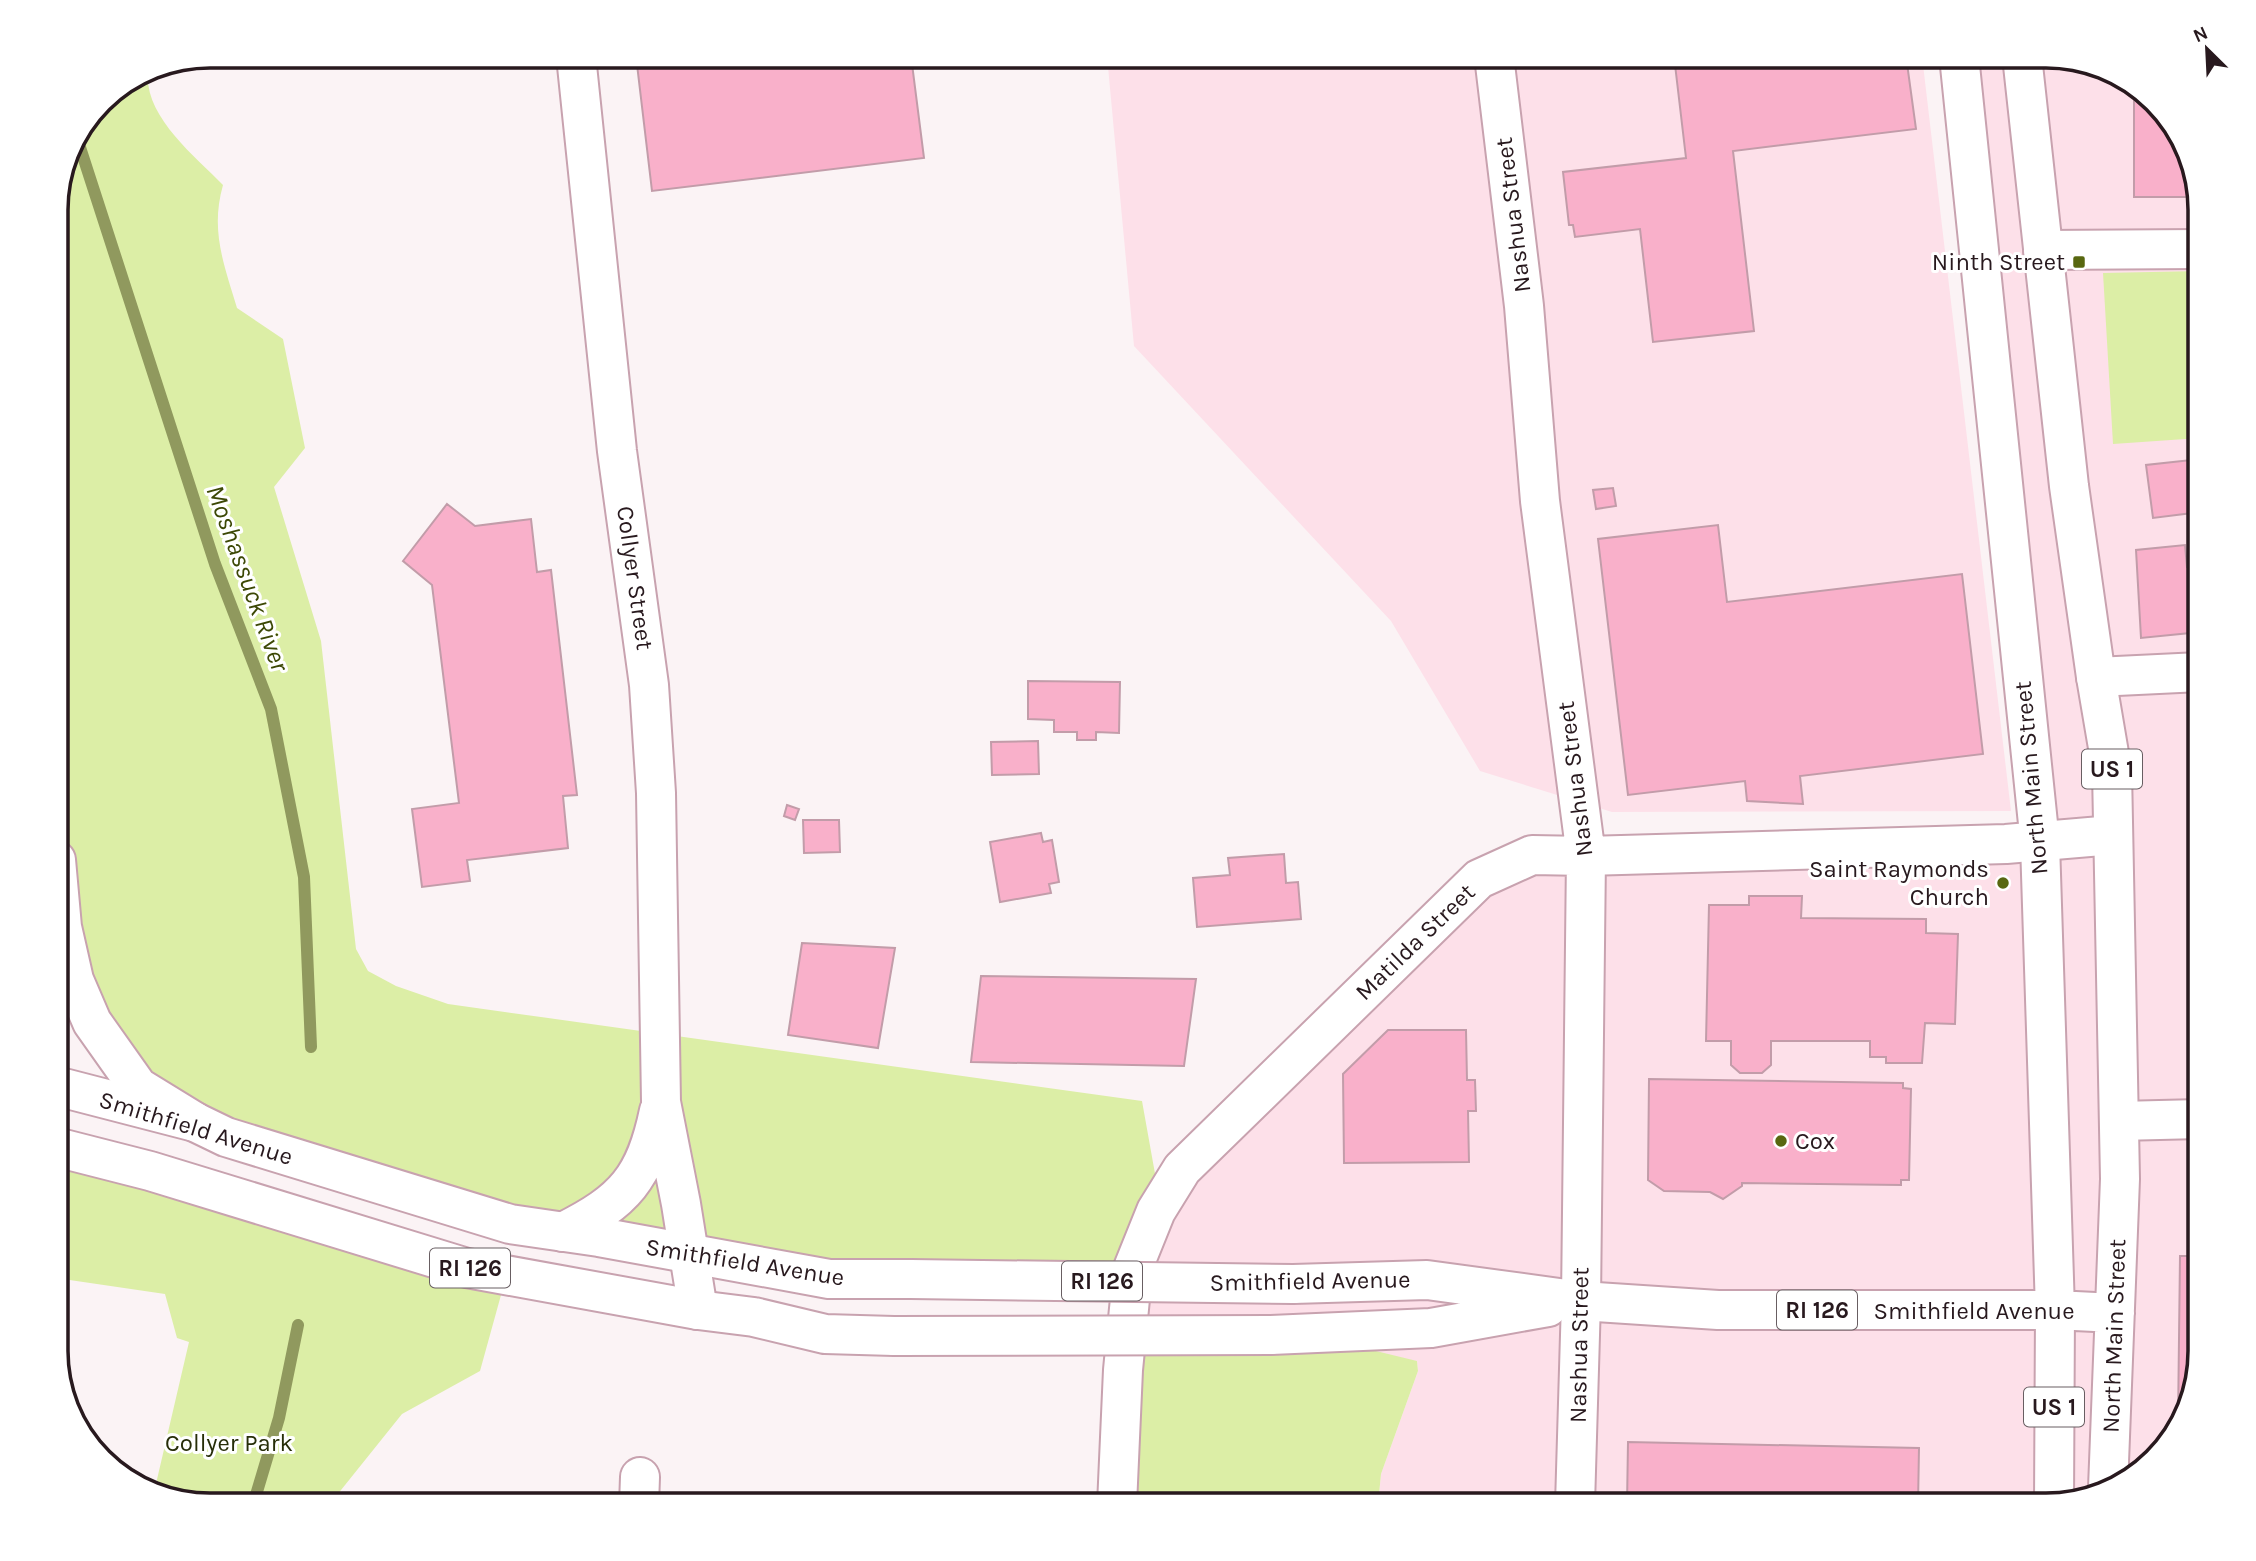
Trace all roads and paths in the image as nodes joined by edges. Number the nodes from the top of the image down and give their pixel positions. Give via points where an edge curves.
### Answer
1 (577, 68) edge
2 (1495, 68) edge
3 (1960, 68) edge
4 (2023, 68) edge
5 (2188, 248) edge
6 (2043, 250) junction
7 (2188, 673) edge
8 (2096, 677) junction
9 (2113, 835) junction
10 (2040, 843) junction
11 (1586, 856) junction
12 (69, 958) edge
13 (69, 1089) edge
14 (661, 1102) junction
15 (2188, 1119) edge
16 (2119, 1121) junction
17 (195, 1122) junction
18 (69, 1150) edge
19 (563, 1232) junction
20 (688, 1255) junction
21 (1581, 1301) junction
22 (698, 1310) junction
23 (2054, 1310) junction
24 (2115, 1313) junction
25 (2108, 1478) edge
26 (1118, 1493) edge
27 (1575, 1493) edge
28 (2054, 1493) edge

1 - 14 main road, Collyer Street via 617,451 649,685 657,806
2 - 11 main road, Nashua Street via 1541,501
3 - 10 main road, North Main Street / US 1
4 - 6 main road, North Main Street / US 1
5 - 6 main road
6 - 8 main road, North Main Street / US 1
7 - 8 main road
8 - 9 main road, North Main Street / US 1 via 2112,771
9 - 10 main road, Matilda Street
9 - 16 main road, North Main Street / US 1
10 - 11 main road, Matilda Street
10 - 23 main road, North Main Street / US 1
11 - 21 main road, Nashua Street
11 - 26 main road, Matilda Street via 1532,855 1479,879 1182,1168 1156,1211 1133,1268
12 - 17 main road via 92,1022 138,1087
13 - 17 main road, Smithfield Avenue / RI 126
14 - 19 main road, Collyer Street via 645,1164 632,1183 614,1202
14 - 20 main road, Collyer Street
15 - 16 main road
16 - 24 main road, North Main Street / US 1
17 - 19 main road, Smithfield Avenue / RI 126 via 226,1137 386,1188 510,1224
18 - 22 main road, Smithfield Avenue / RI 126 via 467,1268
19 - 20 main road, Smithfield Avenue / RI 126
20 - 21 main road, Smithfield Avenue / RI 126, bridge via 829,1279 1293,1284 1427,1280
20 - 22 main road, Collyer Street
21 - 22 main road, Smithfield Avenue / RI 126, bridge via 1431,1328 1271,1335 825,1334 754,1317
21 - 23 main road, Smithfield Avenue / RI 126 via 1718,1310
21 - 27 main road, Nashua Street
23 - 24 main road, Smithfield Avenue / RI 126
23 - 28 main road, North Main Street / US 1
24 - 25 main road, North Main Street / US 1

